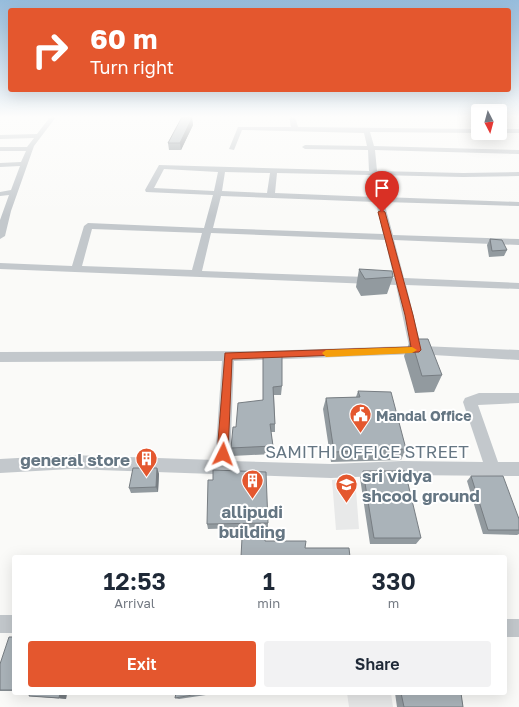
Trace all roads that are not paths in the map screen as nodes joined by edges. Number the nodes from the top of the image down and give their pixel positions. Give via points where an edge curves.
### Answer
1 (30, 150) edge
2 (371, 150) edge
3 (431, 150) edge
4 (461, 151) joint
5 (519, 152) edge
6 (24, 164) junction
7 (0, 165) edge
8 (222, 170) junction
9 (274, 171) junction
10 (373, 173) junction
11 (519, 174) edge
12 (14, 192) junction
13 (218, 193) junction
14 (0, 194) edge
15 (271, 195) junction
16 (379, 200) junction
17 (10, 203) junction
18 (519, 204) edge
19 (0, 206) edge
20 (3, 219) edge
21 (208, 230) junction
22 (0, 236) edge
23 (387, 236) junction
24 (519, 242) edge
25 (0, 266) edge
26 (76, 269) junction
27 (196, 273) junction
28 (400, 281) junction
29 (519, 286) edge
30 (416, 350) junction
31 (519, 355) edge
32 (228, 356) junction
33 (0, 357) edge
34 (519, 398) edge
35 (0, 466) edge
36 (222, 468) junction
37 (519, 468) edge
38 (493, 469) junction
39 (0, 624) edge
40 (12, 624) edge
41 (507, 628) edge
42 (519, 628) edge

1 - 6 street
2 - 10 street
3 - 4 street
4 - 5 street
6 - 7 street
6 - 12 street
8 - 9 street
8 - 13 street
8 - 13 street via 162,166 149,190
9 - 10 street
9 - 15 street
10 - 11 street
10 - 16 street
12 - 14 street
12 - 17 street
13 - 15 street
13 - 21 street
15 - 16 street
16 - 18 street
16 - 23 street
17 - 19 street
17 - 20 street
20 - 22 street
21 - 23 street
21 - 26 street via 88,226
21 - 27 street
23 - 24 street
23 - 28 street
25 - 26 street
26 - 27 street
27 - 28 street
28 - 29 street
28 - 30 street
30 - 31 street
30 - 32 street
32 - 33 street
32 - 36 street
34 - 38 street via 478,398 470,402
35 - 36 street, SAMITHI OFFICE STREET via 71,462
36 - 38 street, SAMITHI OFFICE STREET via 331,471 402,468
37 - 38 street, SAMITHI OFFICE STREET
39 - 40 street
41 - 42 street

